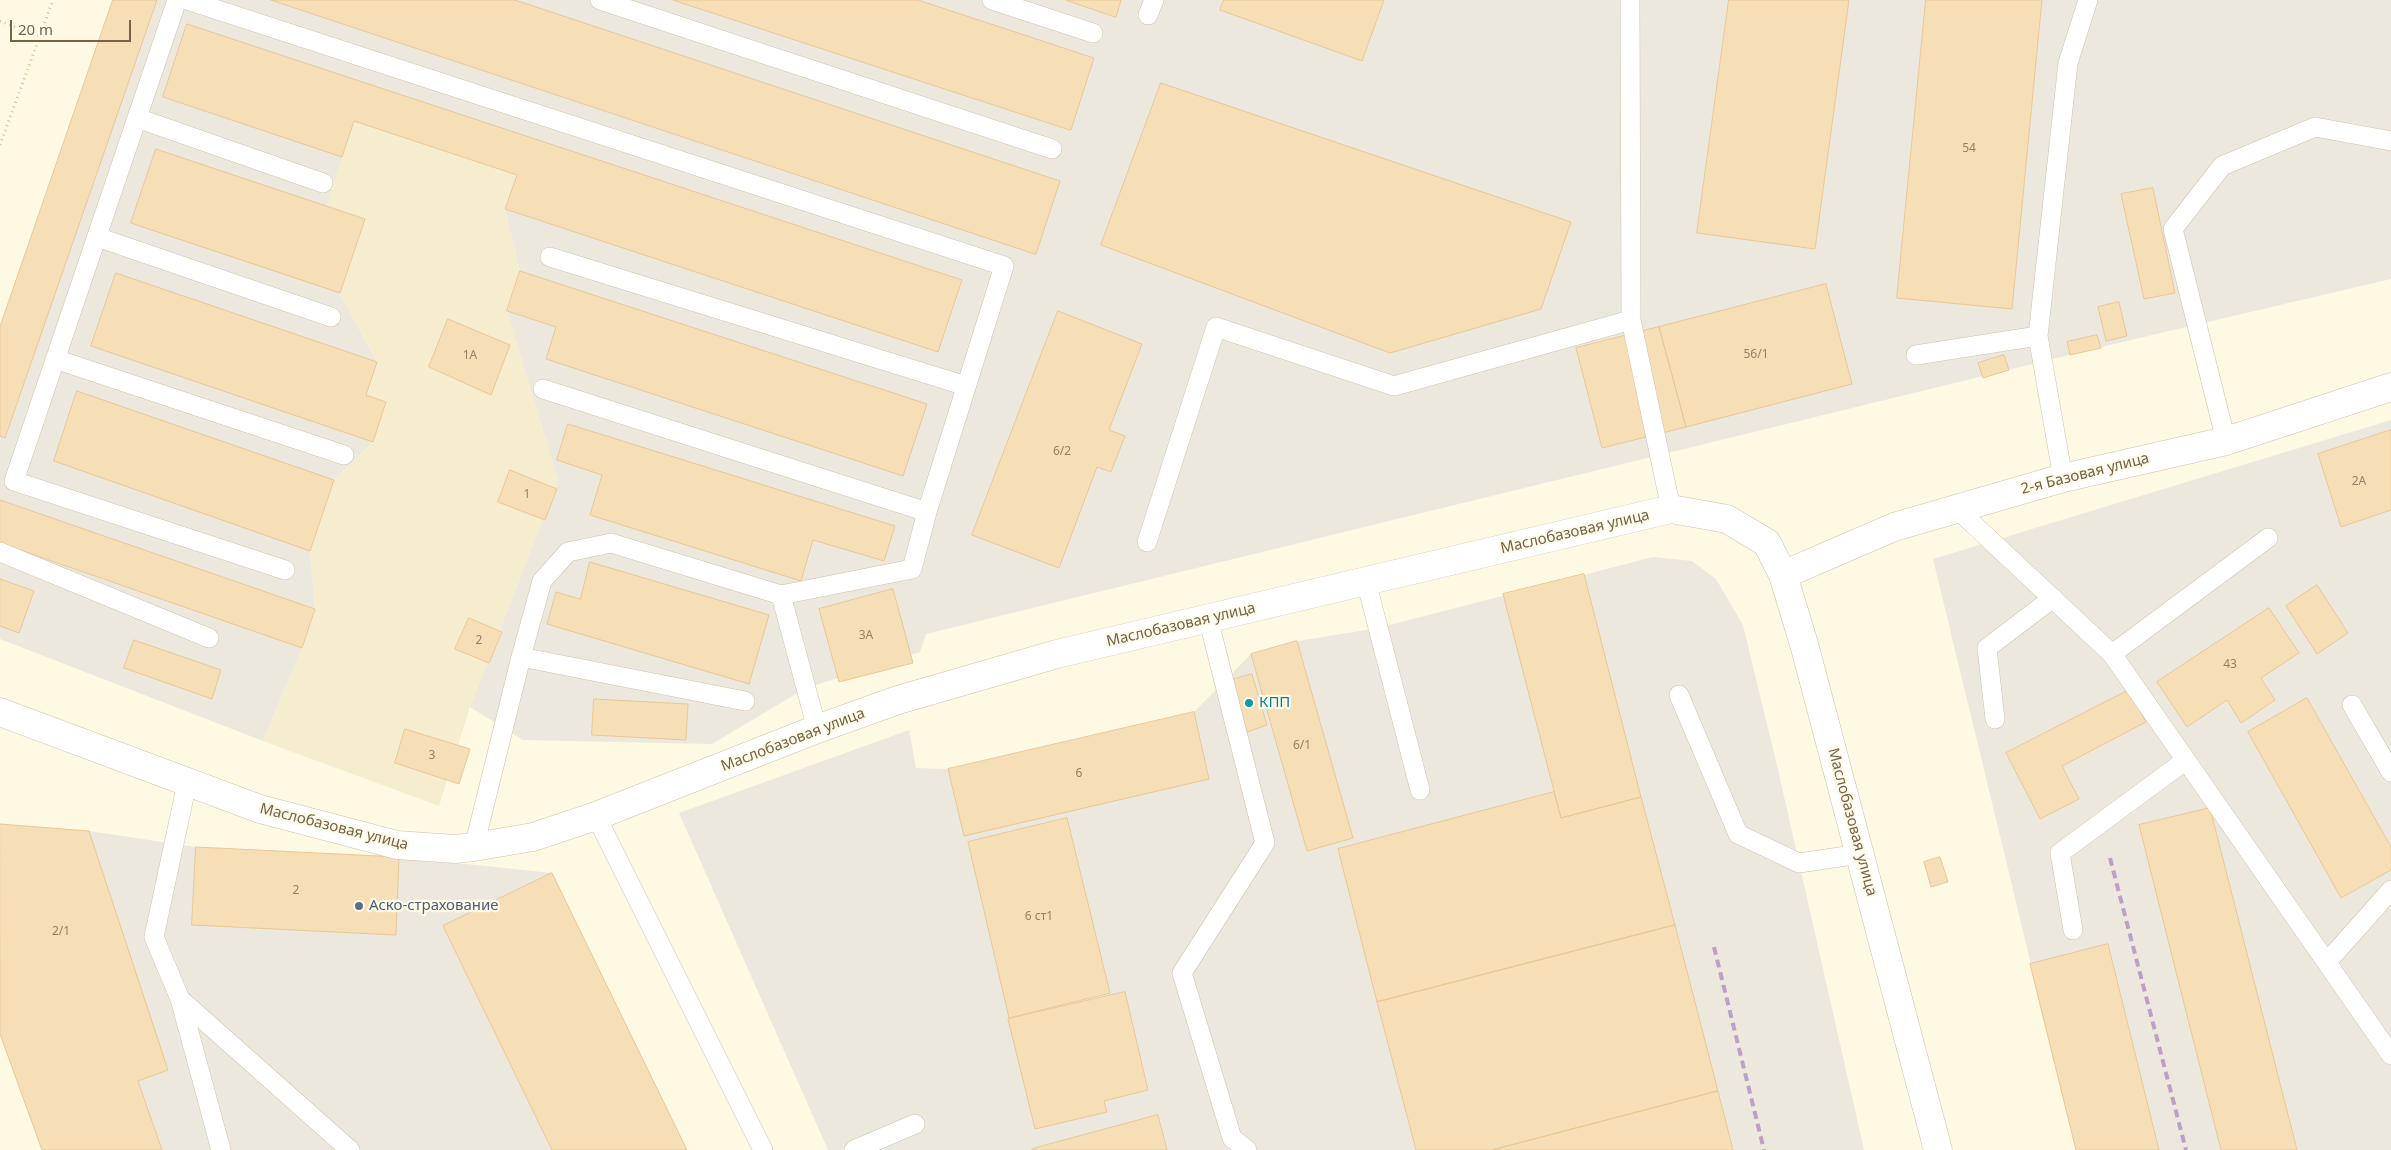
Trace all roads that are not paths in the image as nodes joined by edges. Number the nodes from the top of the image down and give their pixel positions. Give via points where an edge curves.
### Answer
1 (177, 0) edge
2 (187, 0) edge
3 (600, 0) edge
4 (992, 0) edge
5 (1630, 0) edge
6 (2088, 0) edge
7 (1093, 33) dead end
8 (137, 118) junction
9 (2391, 141) edge
10 (1052, 149) dead end
11 (323, 183) dead end
12 (97, 237) junction
13 (550, 257) dead end
14 (331, 316) dead end
15 (1631, 320) junction
16 (2038, 336) junction
17 (1916, 355) dead end
18 (56, 359) junction
19 (966, 386) junction
20 (2391, 387) edge
21 (543, 389) dead end
22 (2226, 441) junction
23 (344, 455) dead end
24 (2062, 478) junction
25 (1671, 509) junction
26 (1957, 509) junction
27 (927, 512) junction
28 (2268, 538) dead end
29 (1147, 542) dead end
30 (0, 552) edge
31 (285, 570) dead end
32 (1783, 575) junction
33 (1366, 581) junction
34 (781, 595) junction
35 (2053, 598) junction
36 (1208, 618) junction
37 (209, 638) dead end
38 (2112, 654) junction
39 (521, 657) junction
40 (1679, 695) dead end
41 (745, 701) dead end
42 (2352, 705) dead end
43 (0, 712) edge
44 (1995, 718) dead end
45 (817, 729) junction
46 (2186, 760) junction
47 (2391, 772) edge
48 (188, 784) junction
49 (1420, 790) dead end
50 (596, 816) junction
51 (474, 847) junction
52 (1860, 854) junction
53 (2391, 890) edge
54 (2073, 930) dead end
55 (2327, 962) junction
56 (180, 999) junction
57 (2391, 1055) edge
58 (915, 1124) dead end
59 (221, 1150) edge
60 (350, 1150) edge
61 (763, 1150) edge
62 (854, 1150) edge
63 (1247, 1150) edge
64 (1938, 1150) edge

1 - 8 lane
2 - 19 lane via 1004,266
3 - 10 lane
4 - 7 lane
5 - 15 lane
6 - 16 lane via 2068,63
8 - 11 lane
8 - 12 lane
9 - 22 lane via 2315,127 2222,166 2173,230
12 - 14 lane
12 - 18 lane
13 - 19 lane
15 - 25 lane
15 - 29 lane via 1394,386 1216,327
16 - 17 lane
16 - 24 lane
18 - 23 lane
18 - 31 lane via 14,481
19 - 27 lane
20 - 22 street, 2-я Базовая улица
21 - 27 lane
22 - 24 street, 2-я Базовая улица
24 - 26 street, 2-я Базовая улица
25 - 32 street, Маслобазовая улица via 1727,519 1767,542
25 - 33 street, Маслобазовая улица
26 - 32 street, 2-я Базовая улица via 1894,527
26 - 35 lane
27 - 34 lane via 912,569
28 - 38 lane
30 - 37 lane
32 - 52 street, Маслобазовая улица
33 - 36 street, Маслобазовая улица
33 - 49 lane
34 - 39 lane via 611,543 568,552 542,582
34 - 45 lane
35 - 38 lane
35 - 44 lane via 1987,648
36 - 45 street, Маслобазовая улица via 1057,654 898,700
36 - 63 lane via 1265,843 1182,974 1232,1138
38 - 46 lane
39 - 41 lane
39 - 51 lane
40 - 52 lane via 1738,834 1799,863
42 - 47 lane
43 - 48 street, Маслобазовая улица
45 - 50 street, Маслобазовая улица
46 - 54 lane via 2060,853
46 - 55 lane
48 - 51 street, Маслобазовая улица via 260,809 397,845
48 - 56 lane via 154,937
50 - 51 street, Маслобазовая улица via 533,837
50 - 61 lane
52 - 64 street, Маслобазовая улица
53 - 55 lane
55 - 57 lane
56 - 59 lane
56 - 60 lane
58 - 62 lane

